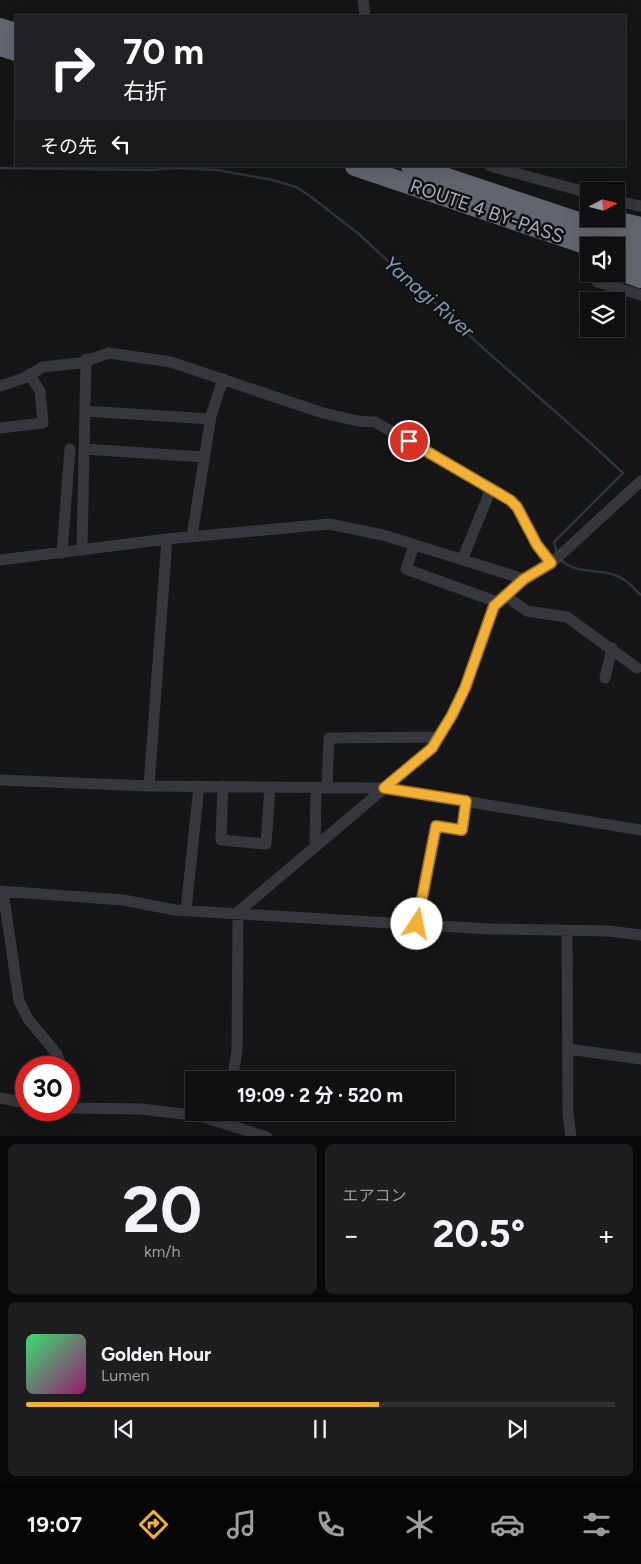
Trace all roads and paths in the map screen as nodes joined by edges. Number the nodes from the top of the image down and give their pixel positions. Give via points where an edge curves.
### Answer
1 (363, 0) edge
2 (364, 15) edge
3 (0, 28) edge
4 (15, 34) edge
5 (0, 46) edge
6 (15, 51) edge
7 (358, 167) edge
8 (414, 167) edge
9 (494, 167) edge
10 (580, 191) edge
11 (508, 198) junction
12 (455, 200) junction
13 (625, 203) edge
14 (641, 206) edge
15 (580, 213) edge
16 (625, 221) edge
17 (641, 227) edge
18 (580, 242) edge
19 (641, 243) edge
20 (580, 254) edge
21 (625, 258) edge
22 (641, 263) edge
23 (625, 272) edge
24 (641, 278) edge
25 (598, 282) edge
26 (641, 295) edge
27 (86, 359) junction
28 (30, 374) junction
29 (223, 379) junction
30 (0, 386) edge
31 (85, 411) junction
32 (210, 419) junction
33 (0, 428) edge
34 (84, 449) junction
35 (70, 450) dead end
36 (204, 457) junction
37 (641, 481) edge
38 (491, 489) junction
39 (192, 536) junction
40 (168, 539) junction
41 (414, 545) junction
42 (82, 550) junction
43 (62, 552) junction
44 (0, 560) edge
45 (462, 560) junction
46 (551, 563) junction
47 (524, 579) junction
48 (500, 599) junction
49 (612, 648) junction
50 (637, 668) dead end
51 (605, 678) dead end
52 (439, 737) junction
53 (0, 780) edge
54 (149, 786) junction
55 (198, 786) junction
56 (223, 786) junction
57 (270, 787) junction
58 (322, 788) junction
59 (384, 788) junction
60 (466, 801) junction
61 (641, 830) edge
62 (315, 846) junction
63 (1, 891) edge
64 (186, 910) junction
65 (238, 912) junction
66 (417, 924) junction
67 (566, 931) junction
68 (641, 935) edge
69 (568, 1048) junction
70 (58, 1056) edge
71 (641, 1059) edge
72 (234, 1071) edge
73 (0, 1098) edge
74 (15, 1101) edge
75 (80, 1108) edge
76 (185, 1114) edge
77 (232, 1121) edge
78 (267, 1136) edge
79 (571, 1136) edge

1 - 2 street
3 - 4 highway
5 - 6 highway
7 - 12 highway, ROUTE 4 BY-PASS
8 - 11 highway, ROUTE 4 BY-PASS
9 - 10 street
11 - 15 highway
11 - 19 highway, ROUTE 4 BY-PASS
12 - 18 highway, ROUTE 4 BY-PASS
12 - 20 highway
13 - 14 street
16 - 17 highway
21 - 22 highway
23 - 24 highway
25 - 26 street
27 - 28 street via 80,363 43,367
27 - 29 street via 118,354 171,362
27 - 31 street
28 - 30 street
28 - 33 street via 40,391 42,423
29 - 32 street
29 - 38 street via 323,412 375,422
31 - 32 street
31 - 34 street
32 - 36 street
34 - 36 street
34 - 42 street
35 - 43 street
36 - 39 street
37 - 46 street
38 - 45 street
38 - 46 street via 517,507 537,545
39 - 40 street
39 - 41 street via 329,524
40 - 42 street
40 - 54 street
41 - 45 street
41 - 48 street via 406,568
42 - 43 street
43 - 44 street
45 - 47 street
46 - 47 street
47 - 48 street
48 - 49 street via 527,611 567,617
48 - 52 street via 485,627 465,688
49 - 50 street
49 - 51 street
52 - 58 street via 329,738
52 - 59 street via 432,748
53 - 54 street
54 - 55 street
55 - 56 street
55 - 64 street
56 - 57 street
56 - 57 street via 221,840 266,844
57 - 58 street
58 - 59 street
58 - 62 street
59 - 60 street
59 - 62 street
60 - 61 street
60 - 66 street via 462,830 436,826
62 - 65 street
63 - 64 street via 123,900
63 - 70 street via 18,1001
64 - 65 street
65 - 66 street
65 - 72 street via 237,1051
66 - 67 street
67 - 68 street
67 - 69 street
69 - 71 street
69 - 79 street
73 - 74 street
75 - 76 street via 141,1109
77 - 78 street

